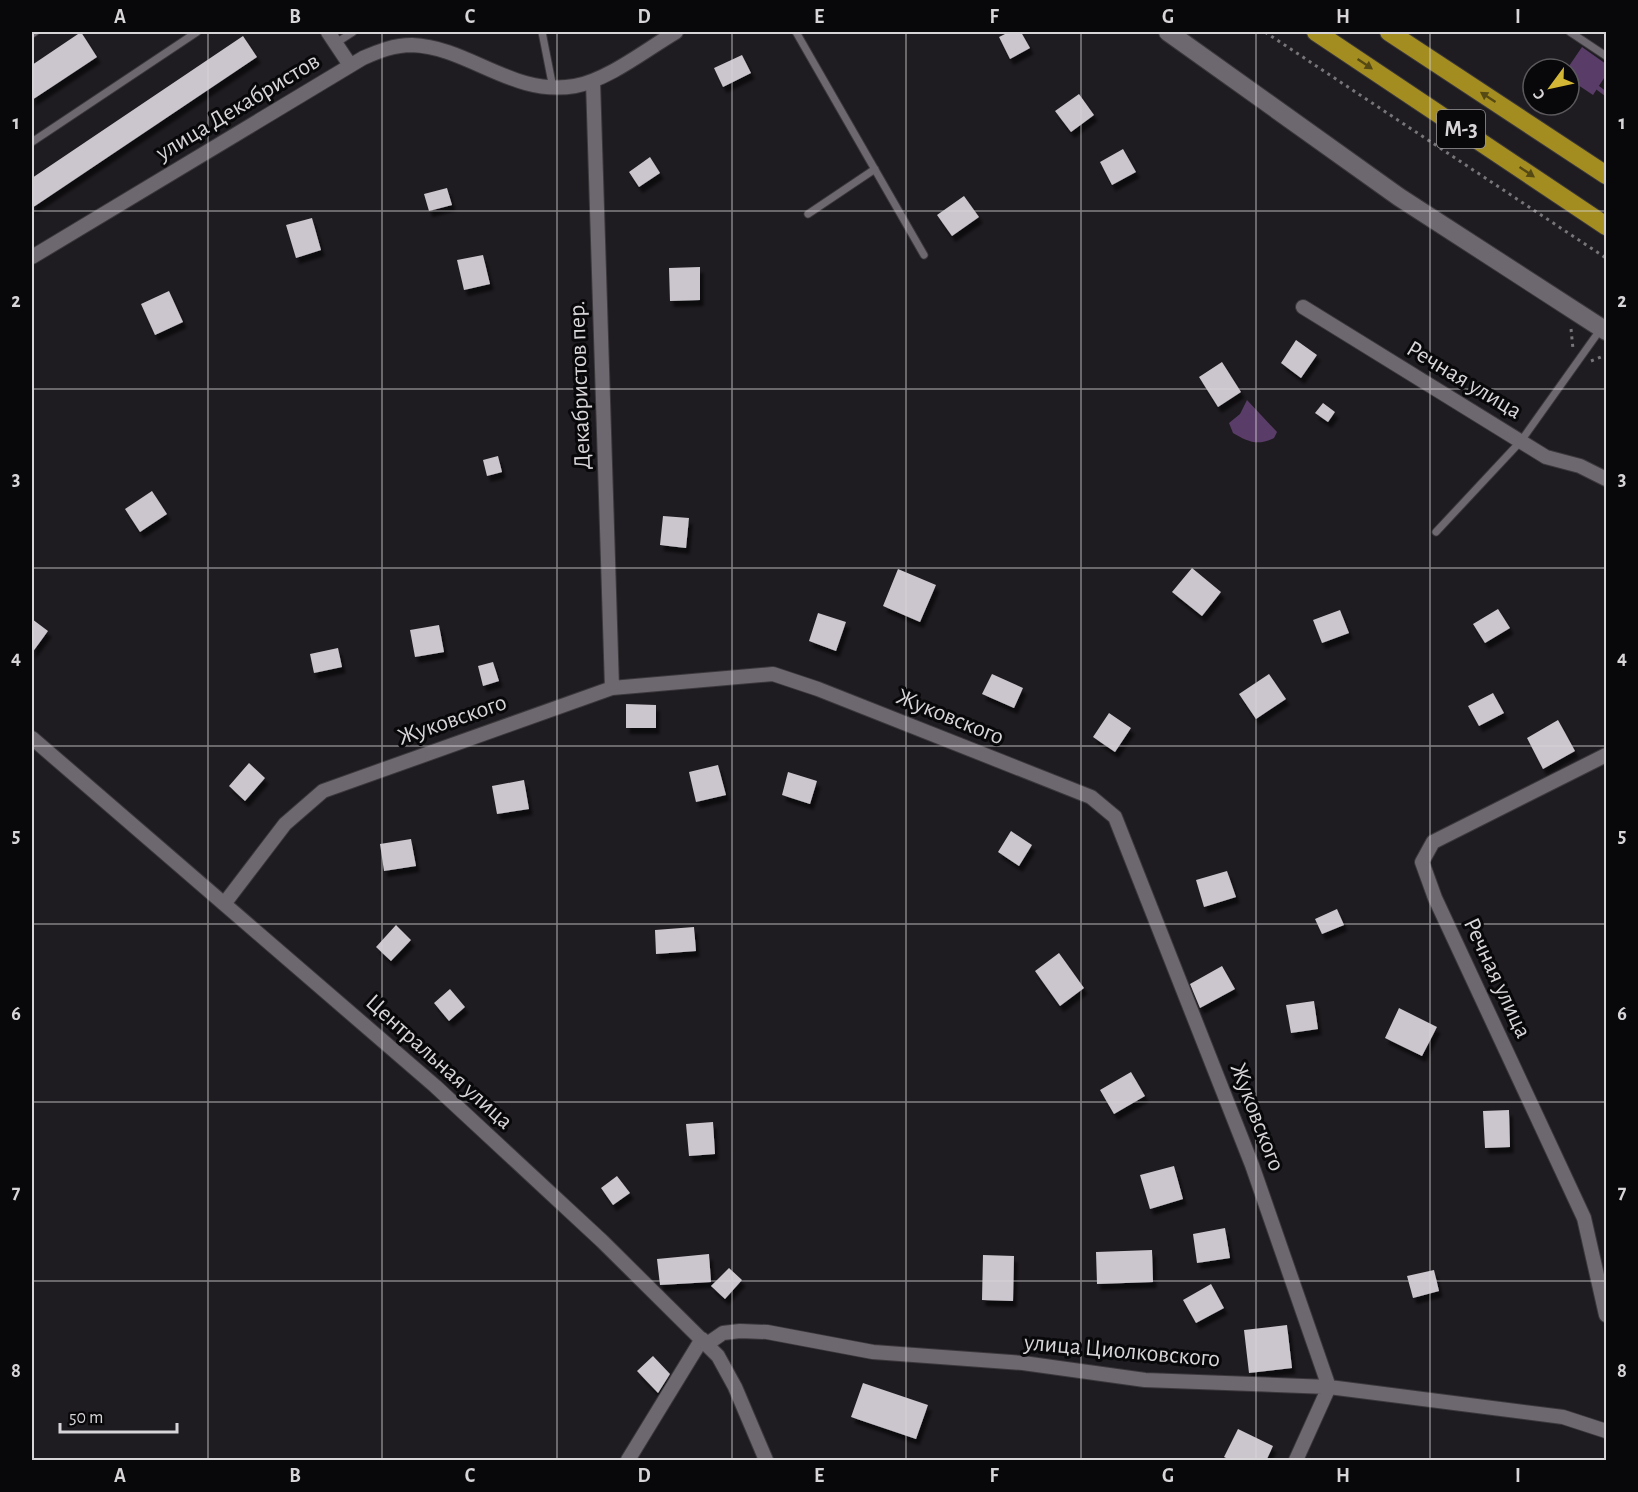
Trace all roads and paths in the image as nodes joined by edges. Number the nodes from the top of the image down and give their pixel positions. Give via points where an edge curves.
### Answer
1 (197, 32) edge
2 (353, 32) edge
3 (542, 32) edge
4 (676, 32) edge
5 (796, 32) edge
6 (1168, 32) edge
7 (1265, 32) edge
8 (1316, 32) edge
9 (1389, 32) edge
10 (1570, 32) edge
11 (332, 37) edge
12 (1606, 56) edge
13 (350, 65) junction
14 (593, 81) junction
15 (553, 88) junction
16 (32, 142) edge
17 (875, 169) junction
18 (1606, 176) edge
19 (808, 214) dead end
20 (1606, 226) edge
21 (924, 255) dead end
22 (32, 257) edge
23 (1606, 258) edge
24 (1303, 307) dead end
25 (1604, 329) edge
26 (1521, 441) junction
27 (1606, 480) edge
28 (1436, 532) dead end
29 (612, 688) junction
30 (32, 738) edge
31 (1606, 755) edge
32 (224, 904) junction
33 (1606, 1315) edge
34 (704, 1342) junction
35 (1329, 1387) junction
36 (1606, 1431) edge
37 (628, 1461) edge
38 (766, 1461) edge
39 (1296, 1461) edge

1 - 16 lane
2 - 11 lane
3 - 15 lane
4 - 14 street, улица Декабристов
5 - 17 lane
6 - 25 street via 1399,197
7 - 23 path
8 -> 20 highway, М-3
18 -> 9 highway, М-3
10 - 12 lane
11 - 13 street
13 - 15 street, улица Декабристов via 392,47 424,46 536,87
13 - 22 street, улица Декабристов
14 - 15 street, улица Декабристов
14 - 29 street, Декабристов пер.
17 - 19 lane
17 - 21 lane
24 - 26 street, Речная улица
25 - 26 lane
26 - 27 street, Речная улица via 1546,457 1580,466
26 - 28 lane
29 - 32 street, Жуковского via 323,791 285,824
29 - 35 street, Жуковского via 773,674 1090,797 1115,817 1252,1165
30 - 32 street, Центральная улица
31 - 33 street, Речная улица via 1433,842 1422,862 1434,898 1584,1218
32 - 34 street, Центральная улица via 435,1086
34 - 35 street, улица Циолковского via 740,1330 873,1352 1023,1363 1146,1380
34 - 37 street
34 - 38 street, Центральная улица via 718,1356 735,1387
35 - 36 street, улица Циолковского via 1563,1417
35 - 39 street

